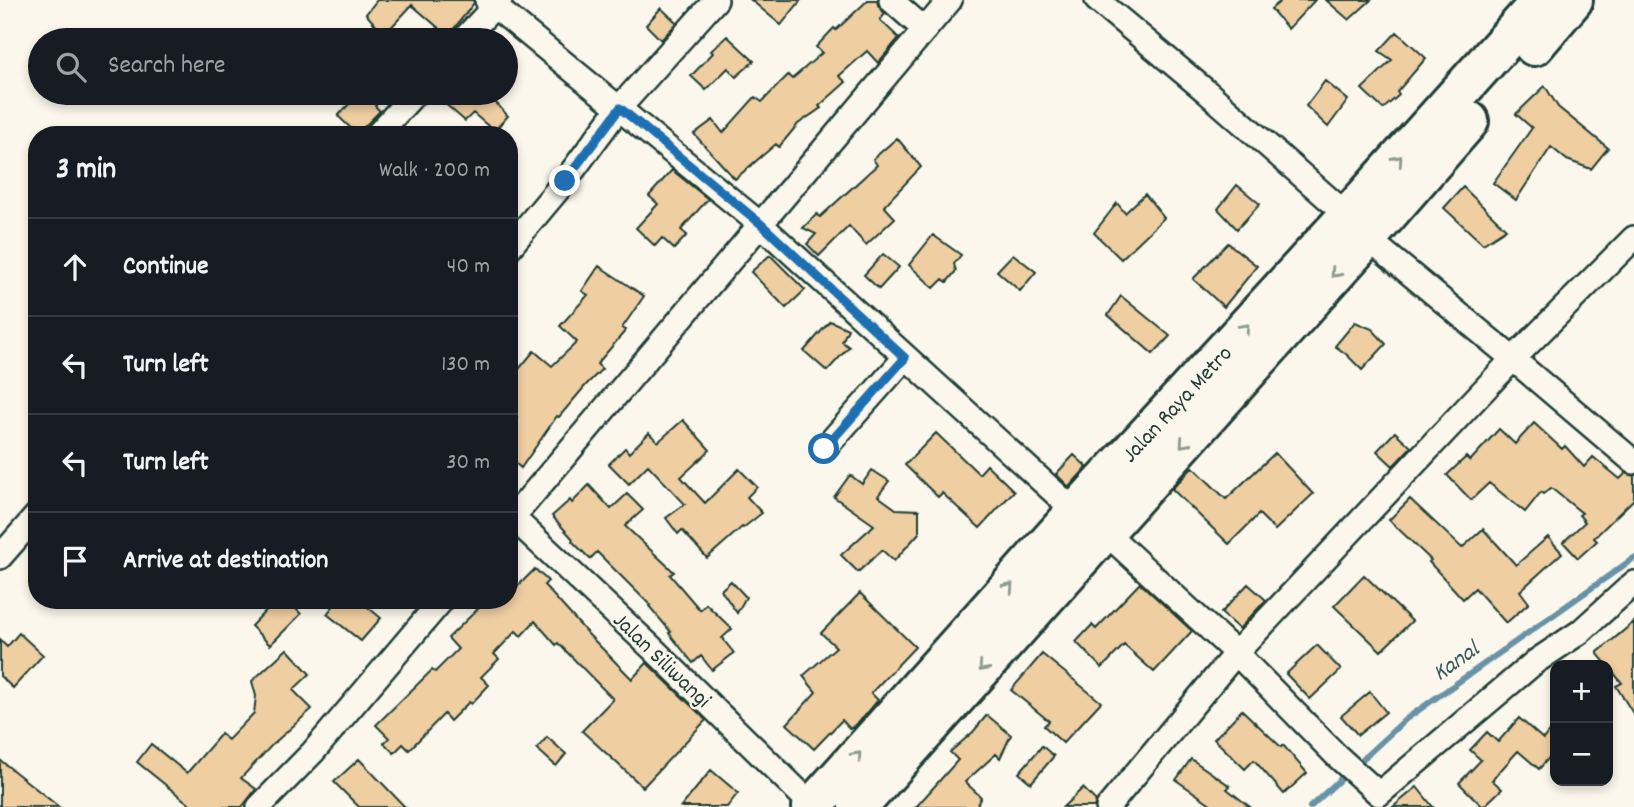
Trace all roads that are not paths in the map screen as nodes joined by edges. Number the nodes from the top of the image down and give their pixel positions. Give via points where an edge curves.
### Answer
1 (716, 0) edge
2 (891, 0) edge
3 (950, 0) edge
4 (1097, 0) edge
5 (1542, 0) edge
6 (1573, 0) edge
7 (494, 2) edge
8 (473, 28) edge
9 (925, 30) junction
10 (404, 105) edge
11 (620, 108) junction
12 (385, 126) edge
13 (761, 224) junction
14 (1357, 227) junction
15 (518, 237) edge
16 (1634, 238) edge
17 (905, 358) junction
18 (1513, 359) junction
19 (824, 449) dead end
20 (1634, 462) edge
21 (518, 510) edge
22 (1090, 522) junction
23 (518, 524) edge
24 (28, 525) edge
25 (0, 557) edge
26 (1634, 583) edge
27 (434, 609) edge
28 (1236, 653) junction
29 (1373, 796) edge
30 (259, 807) edge
31 (813, 807) edge
32 (858, 807) edge
33 (1108, 807) edge

1 - 11 street
2 - 9 street
3 - 9 street
4 - 14 street
14 -> 5 highway
6 - 14 highway
7 - 8 street
7 - 11 street
9 - 13 street
10 - 12 street
11 - 13 street
11 - 15 street
13 - 17 street
13 - 21 street
14 - 18 street
14 - 22 highway
16 - 18 street
17 - 19 street
17 - 22 street
18 - 20 street
18 - 28 street
22 - 28 street
31 -> 22 highway
22 -> 32 highway
23 - 31 street, Jalan Siliwangi
24 - 25 street
26 - 29 street via 1580,632 1535,662
27 - 30 street via 313,752
28 - 29 street
28 - 33 street

